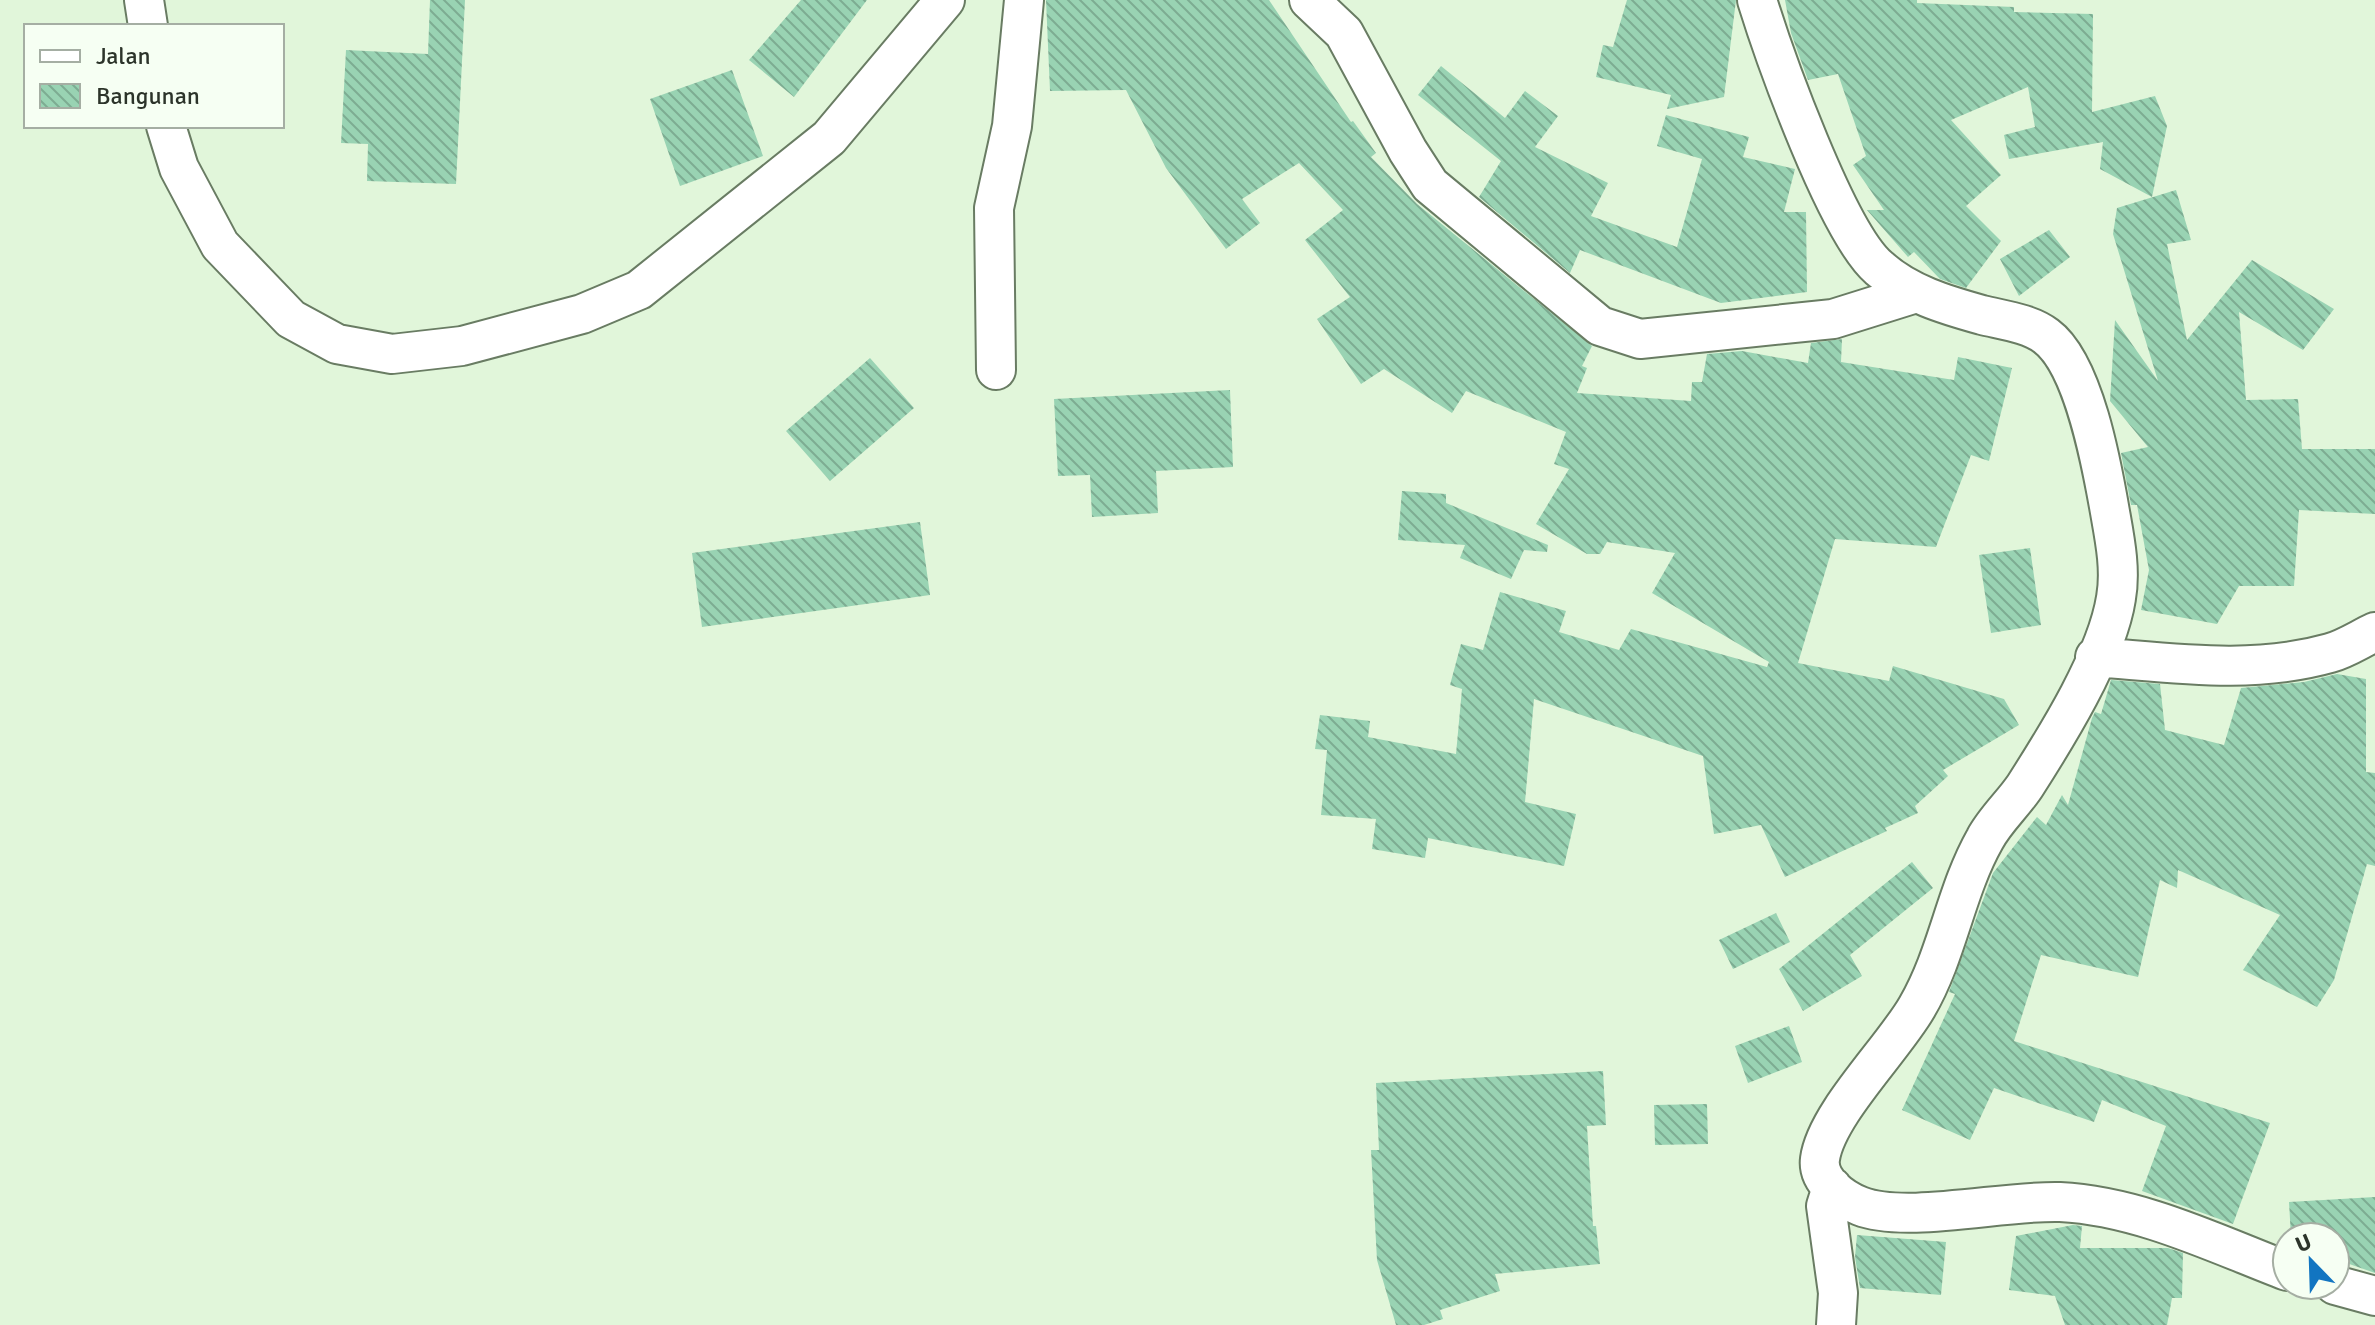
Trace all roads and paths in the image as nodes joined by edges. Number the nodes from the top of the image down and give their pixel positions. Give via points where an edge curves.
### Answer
1 (144, 0) edge
2 (945, 0) edge
3 (1024, 0) edge
4 (1309, 0) edge
5 (1757, 0) edge
6 (148, 24) edge
7 (167, 128) edge
8 (1916, 293) junction
9 (996, 370) dead end
10 (2375, 632) edge
11 (2095, 657) junction
12 (1832, 1187) junction
13 (2271, 1265) edge
14 (2351, 1289) edge
15 (2375, 1296) edge
16 (1836, 1325) edge

1 - 6 street
2 - 7 street via 829,138 639,290 582,314 462,346 392,354 337,344 291,319 220,245 179,168
3 - 9 street via 1012,126 994,208
4 - 8 street via 1344,33 1430,185 1563,298 1617,334 1640,339 1833,319
5 - 8 street via 1838,204 1876,266
8 - 11 street via 2049,337 2074,377 2092,429 2118,571 2112,617
10 - 11 street via 2331,653 2256,665 2209,668
11 - 12 street via 2070,714 2022,791 1987,834 1917,1007 1837,1120 1820,1153 1820,1171
12 - 13 street via 1863,1208 1905,1213 2061,1202 2126,1210
12 - 16 street via 1826,1206 1838,1293
14 - 15 street

